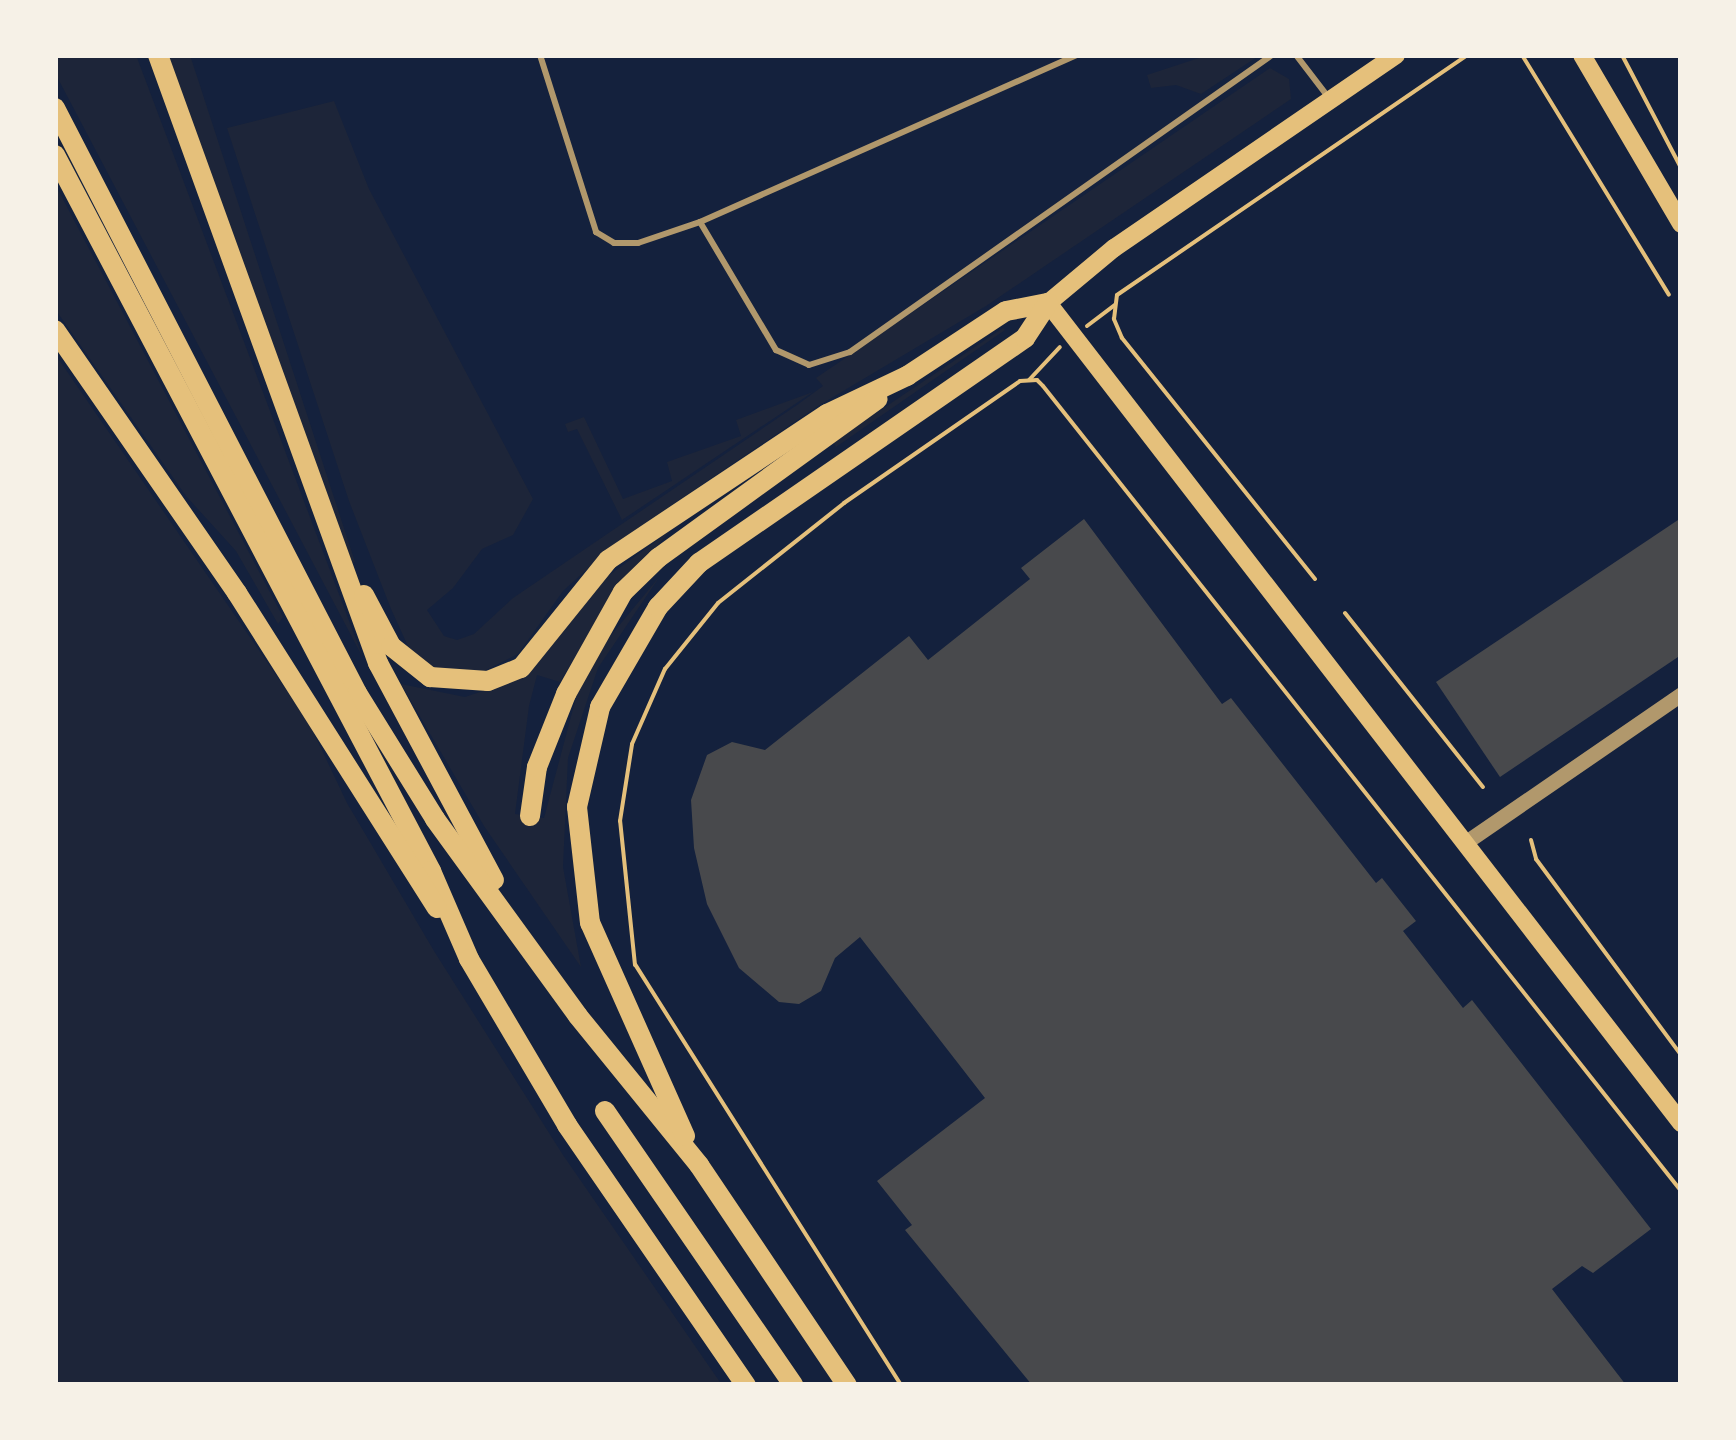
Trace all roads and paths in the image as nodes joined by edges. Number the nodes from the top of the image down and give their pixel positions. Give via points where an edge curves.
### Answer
1 (158, 55) edge
2 (540, 55) edge
3 (1077, 55) edge
4 (1272, 55) edge
5 (1296, 55) edge
6 (1396, 55) edge
7 (1467, 55) edge
8 (1522, 55) edge
9 (1582, 55) edge
10 (1622, 55) edge
11 (1331, 100) junction
12 (55, 108) edge
13 (55, 154) edge
14 (1681, 168) edge
15 (700, 222) junction
16 (1681, 224) edge
17 (1670, 295) dead end
18 (1048, 302) junction
19 (55, 330) edge
20 (907, 376) junction
21 (337, 550) junction
22 (1315, 580) dead end
23 (1345, 613) dead end
24 (1681, 694) edge
25 (1482, 787) dead end
26 (530, 816) dead end
27 (1531, 840) dead end
28 (1466, 842) junction
29 (525, 937) junction
30 (469, 959) junction
31 (1681, 1055) edge
32 (605, 1111) dead end
33 (1681, 1123) edge
34 (699, 1165) junction
35 (1681, 1191) edge
36 (746, 1385) edge
37 (793, 1385) edge
38 (847, 1385) edge
39 (901, 1385) edge

1 - 21 main road
2 - 15 lane via 596,232 614,242 638,243
3 - 15 lane
4 - 15 lane via 830,363 809,365 776,350
5 - 11 lane
6 - 11 main road
7 - 22 path via 1117,295 1114,319 1122,338
8 - 17 path
9 - 16 main road
10 - 14 path
11 - 18 main road via 1114,248
12 - 29 main road via 357,693 435,819
13 - 30 main road via 431,871
18 - 20 main road via 1006,311
18 - 28 main road
18 - 34 main road via 1025,338 698,563 658,607 600,707 577,807 590,923
19 - 30 main road via 247,608
20 - 21 main road via 828,414 608,560 520,668 488,682 430,677 407,662 391,646
20 - 26 main road via 658,558 623,592 566,694 537,768
21 - 29 main road via 378,663
23 - 25 path
24 - 28 street
27 - 31 path via 1536,859
28 - 33 main road
29 - 34 main road via 578,1016
30 - 36 main road via 567,1125
32 - 37 main road
34 - 38 main road
35 - 39 path via 1043,386 1038,380 1020,382 844,503 718,604 665,669 632,744 620,820 635,965

